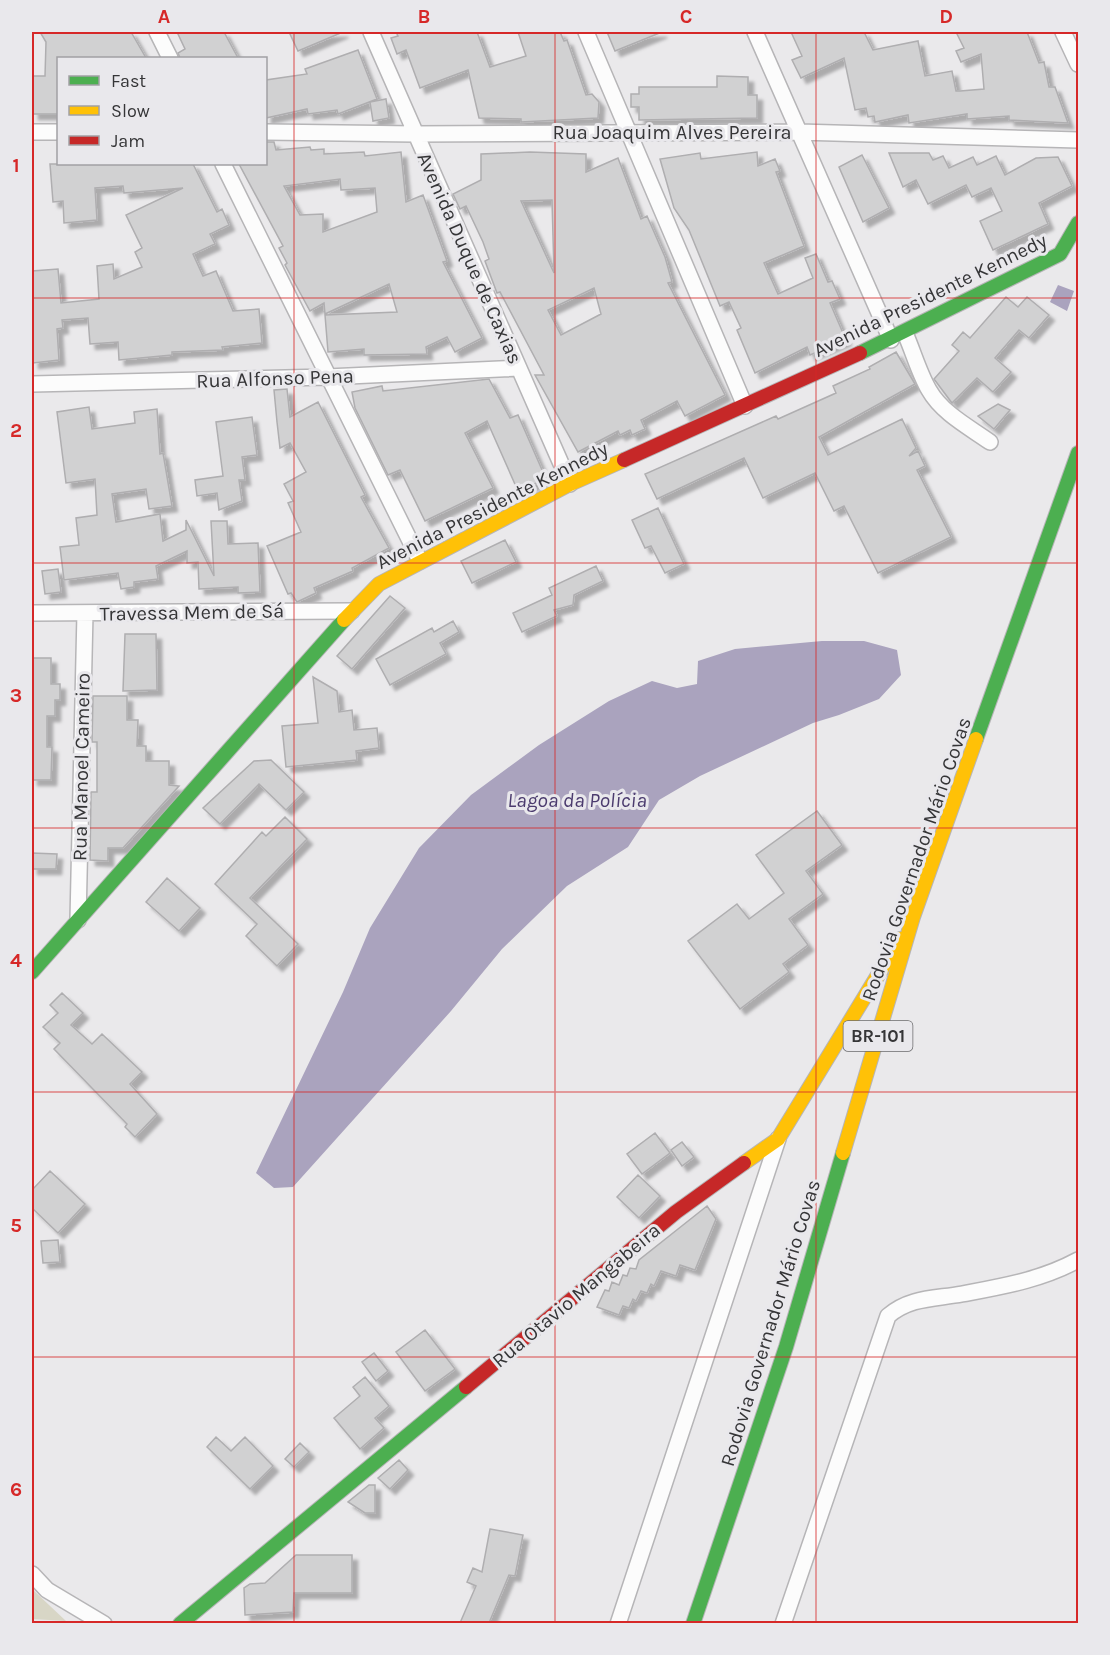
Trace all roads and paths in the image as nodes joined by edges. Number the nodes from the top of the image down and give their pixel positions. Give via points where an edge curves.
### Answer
1 (157, 32) edge
2 (371, 32) edge
3 (586, 32) edge
4 (756, 32) edge
5 (1063, 32) edge
6 (170, 57) edge
7 (1078, 64) edge
8 (32, 132) edge
9 (57, 132) edge
10 (267, 132) edge
11 (627, 132) junction
12 (799, 132) junction
13 (415, 135) junction
14 (1078, 140) edge
15 (223, 165) edge
16 (1078, 223) edge
17 (905, 333) junction
18 (891, 340) junction
19 (519, 368) junction
20 (327, 377) junction
21 (32, 384) edge
22 (746, 406) junction
23 (990, 442) dead end
24 (1078, 453) edge
25 (570, 484) junction
26 (420, 561) junction
27 (352, 610) junction
28 (32, 613) edge
29 (85, 614) junction
30 (913, 917) junction
31 (78, 920) junction
32 (32, 972) edge
33 (778, 1139) junction
34 (1078, 1260) edge
35 (32, 1574) edge
36 (104, 1623) edge
37 (180, 1623) edge
38 (618, 1623) edge
39 (693, 1623) edge
40 (783, 1623) edge

1 - 6 street
2 - 13 street, Avenida Duque de Caxias
3 - 11 street
4 - 12 street
5 - 7 street
8 - 9 street
10 - 13 street, Rua Joaquim Alves Pereira
11 - 12 street, Rua Joaquim Alves Pereira
11 - 13 street, Rua Joaquim Alves Pereira
11 - 22 street
12 - 14 street, Rua Joaquim Alves Pereira
12 - 18 street
13 - 19 street, Avenida Duque de Caxias
15 - 20 street
16 - 17 main road, Avenida Presidente Kennedy via 1060,254
17 - 18 main road, Avenida Presidente Kennedy
17 - 23 street via 929,390 947,411
18 - 22 main road, Avenida Presidente Kennedy
19 - 20 street, Rua Alfonso Pena
19 - 25 street, Avenida Duque de Caxias
20 - 21 street, Rua Alfonso Pena
20 - 26 street
22 - 25 main road, Avenida Presidente Kennedy
24 - 30 main road, Rodovia Governador Mário Covas / BR-101
25 - 26 main road, Avenida Presidente Kennedy
26 - 27 main road, Avenida Presidente Kennedy via 379,584
27 - 29 street, Travessa Mem de Sá
27 - 31 main road, Avenida Presidente Kennedy
28 - 29 street, Travessa Mem de Sá
29 - 31 street, Rua Manoel Cameiro
30 - 33 main road, Rua Otavio Mangabeira
30 - 39 main road, Rodovia Governador Mário Covas / BR-101 via 786,1347
31 - 32 main road, Avenida Presidente Kennedy
33 - 37 main road, Rua Otavio Mangabeira via 676,1212
33 - 38 street
34 - 40 street via 1051,1275 917,1300 888,1316
35 - 36 street via 47,1590

